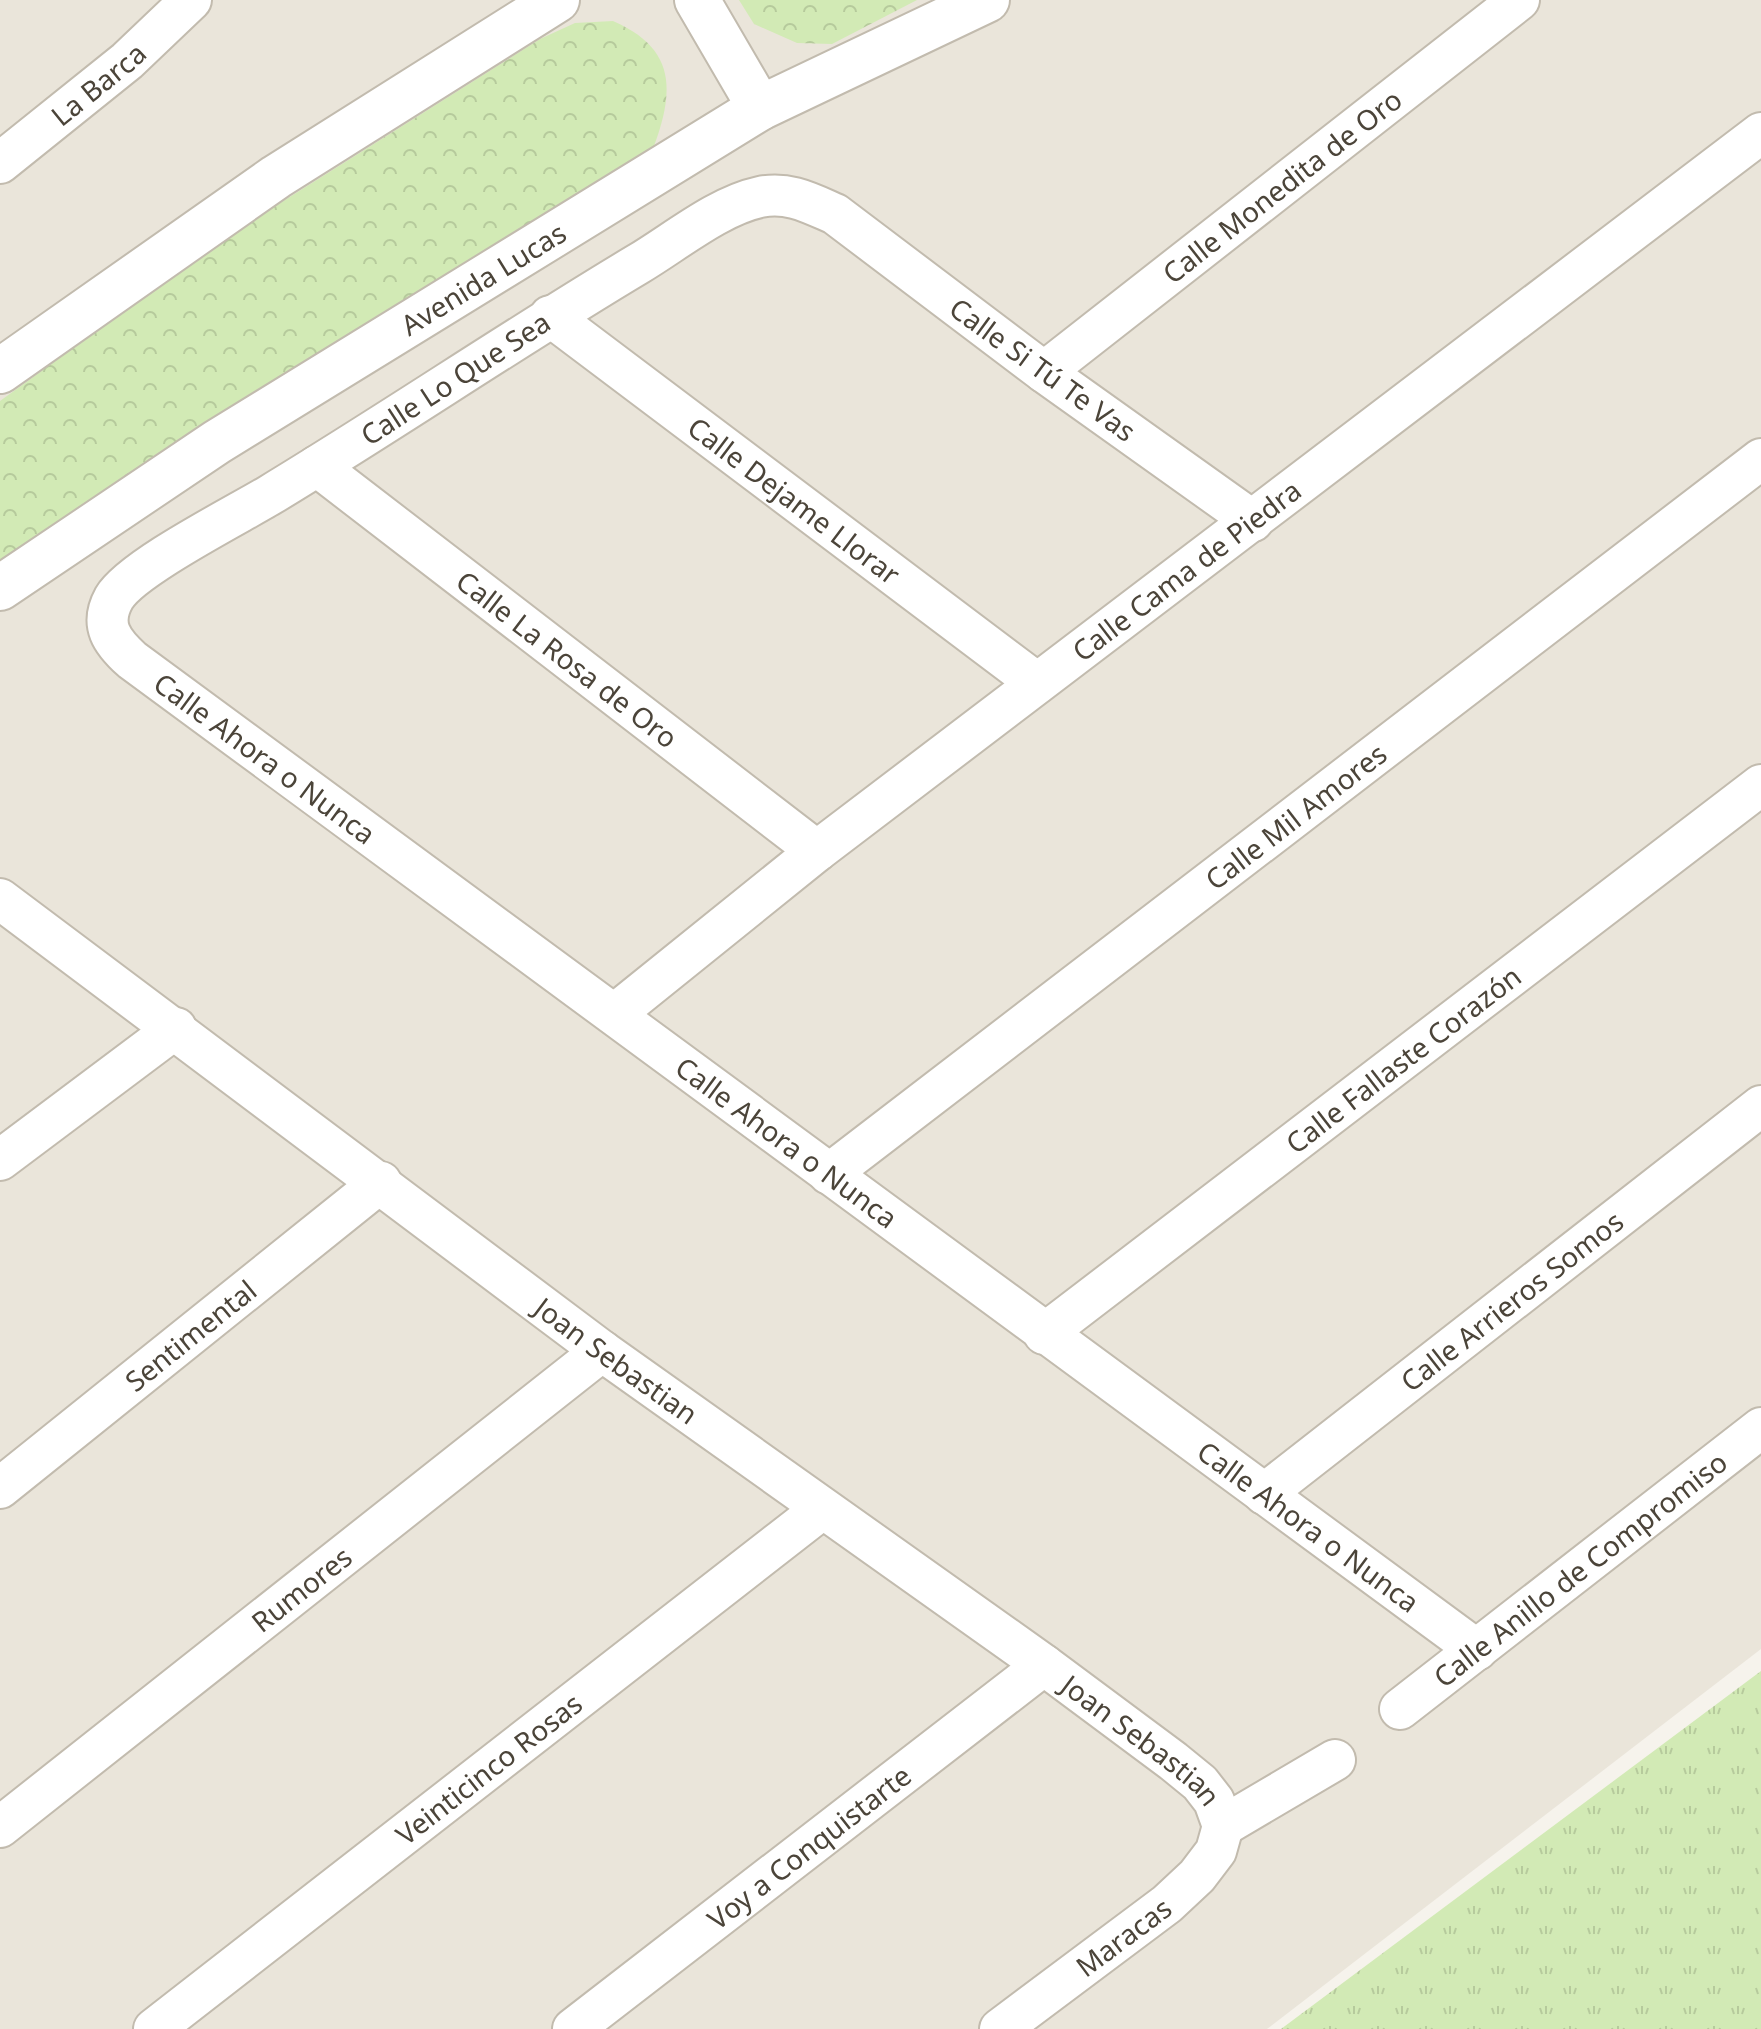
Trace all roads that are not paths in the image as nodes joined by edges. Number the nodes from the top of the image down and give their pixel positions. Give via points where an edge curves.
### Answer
1 (191, 0) edge
2 (557, 0) edge
3 (697, 0) edge
4 (987, 0) edge
5 (1519, 0) edge
6 (760, 108) junction
7 (1761, 133) edge
8 (0, 163) edge
9 (835, 214) joint
10 (550, 316) junction
11 (0, 371) edge
12 (1044, 372) junction
13 (1761, 459) edge
14 (317, 466) junction
15 (1253, 521) junction
16 (0, 588) edge
17 (106, 624) joint
18 (1037, 683) junction
19 (1761, 785) edge
20 (817, 851) junction
21 (0, 899) edge
22 (616, 1013) junction
23 (176, 1028) junction
24 (1761, 1106) edge
25 (0, 1160) edge
26 (829, 1174) junction
27 (381, 1182) junction
28 (1044, 1334) junction
29 (602, 1351) junction
30 (1761, 1428) edge
31 (0, 1488) edge
32 (1264, 1494) junction
33 (822, 1509) junction
34 (1477, 1650) junction
35 (1044, 1665) junction
36 (1400, 1709) dead end
37 (1335, 1760) dead end
38 (1223, 1826) junction
39 (0, 1827) edge
40 (154, 2029) edge
41 (573, 2029) edge
42 (1000, 2029) edge

1 - 8 street, La Barca via 127,61
2 - 11 street via 276,177
3 - 6 street
4 - 6 street, Avenida Lucas
5 - 12 street, Calle Monedita de Oro
6 - 16 street, Avenida Lucas via 217,442
7 - 15 street, Calle Cama de Piedra
9 - 10 street, Calle Lo Que Sea via 797,197 760,197 725,212
9 - 12 street, Calle Si Tú Te Vas
10 - 14 street, Calle Lo Que Sea
10 - 18 street, Calle Dejame Llorar
12 - 15 street, Calle Si Tú Te Vas
13 - 26 street, Calle Mil Amores
14 - 17 street, Calle Lo Que Sea via 129,582 115,596
14 - 20 street, Calle La Rosa de Oro
15 - 18 street, Calle Cama de Piedra
17 - 22 street, Calle Ahora o Nunca via 110,638 132,660
18 - 20 street, Calle Cama de Piedra
19 - 28 street, Calle Fallaste Corazón
20 - 22 street, Calle Cama de Piedra
21 - 23 street, Joan Sebastian
22 - 26 street, Calle Ahora o Nunca
23 - 25 street
23 - 27 street, Joan Sebastian
24 - 32 street, Calle Arrieros Somos
26 - 28 street, Calle Ahora o Nunca
27 - 29 street, Joan Sebastian
27 - 31 street, Sentimental
28 - 32 street, Calle Ahora o Nunca
29 - 33 street, Joan Sebastian
29 - 39 street, Rumores
30 - 34 street, Calle Anillo de Compromiso
32 - 34 street, Calle Ahora o Nunca
33 - 35 street, Joan Sebastian
33 - 40 street, Veinticinco Rosas
34 - 36 street, Calle Anillo de Compromiso
35 - 38 street, Joan Sebastian via 1200,1783
35 - 41 street, Voy a Conquistarte
37 - 38 street
38 - 42 street, Maracas via 1216,1851 1167,1904

